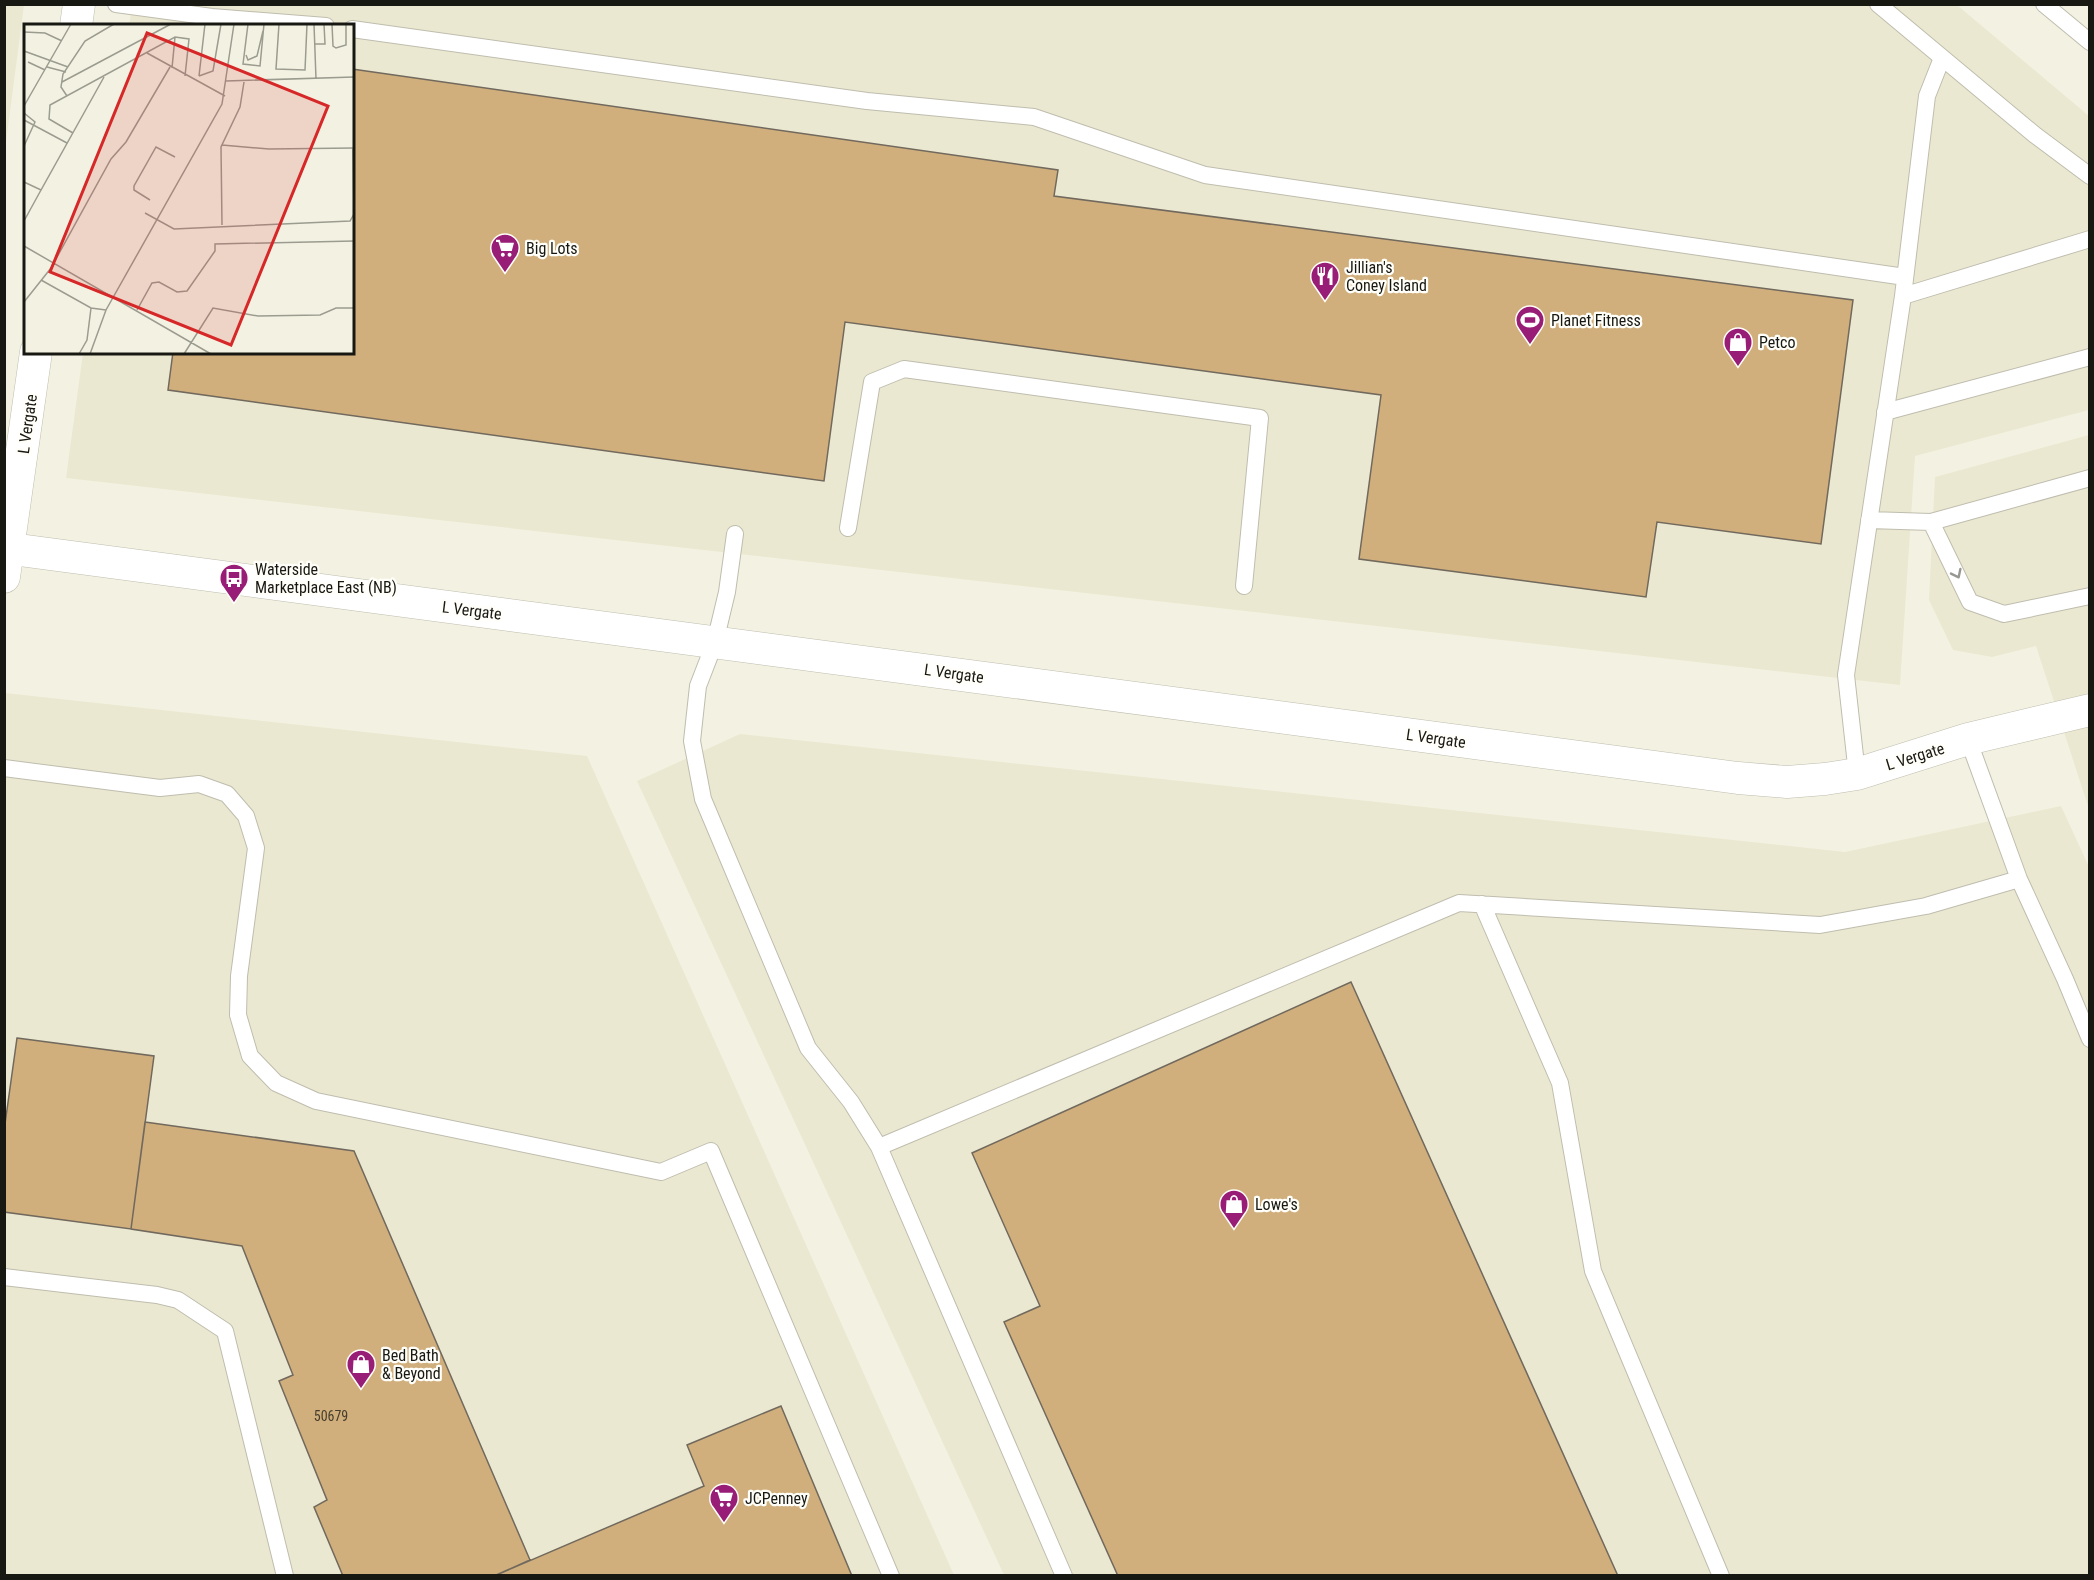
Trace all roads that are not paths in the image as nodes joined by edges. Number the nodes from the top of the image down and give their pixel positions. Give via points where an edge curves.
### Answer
1 (79, 4) edge
2 (116, 4) edge
3 (1878, 4) edge
4 (2044, 4) edge
5 (76, 24) edge
6 (301, 24) edge
7 (354, 29) edge
8 (2090, 42) edge
9 (1942, 58) junction
10 (2090, 176) edge
11 (2090, 239) edge
12 (1905, 277) junction
13 (1903, 296) junction
14 (36, 354) edge
15 (2090, 357) edge
16 (1885, 412) junction
17 (2090, 478) edge
18 (1869, 520) junction
19 (1930, 522) junction
20 (848, 528) dead end
21 (735, 534) dead end
22 (6, 558) edge
23 (1244, 586) dead end
24 (2090, 596) edge
25 (715, 642) junction
26 (2090, 710) edge
27 (1968, 739) junction
28 (4, 768) edge
29 (1857, 774) junction
30 (2019, 879) junction
31 (1482, 904) junction
32 (2090, 1039) edge
33 (879, 1147) junction
34 (4, 1277) edge
35 (285, 1575) edge
36 (891, 1575) edge
37 (1064, 1575) edge
38 (1721, 1575) edge

1 - 5 street
2 - 6 lane
3 - 9 lane
4 - 8 lane
7 - 12 lane via 867,101 1034,117 1205,175
9 - 10 lane
9 - 12 lane via 1927,96
11 - 13 lane
12 - 13 lane
13 - 16 lane
14 - 22 street, L Vergate
15 - 16 lane
16 - 18 lane
17 - 19 lane
18 - 19 lane
18 - 29 lane via 1845,675
19 -> 24 lane via 1970,602 2004,614
20 - 23 lane via 872,381 904,369 1260,418
21 - 25 lane
22 - 25 street, L Vergate
25 - 29 street, L Vergate via 1738,778 1788,782
25 - 33 lane via 698,686 692,741 703,799 808,1048 851,1102
26 - 27 street, L Vergate
27 - 29 street, L Vergate
27 - 30 lane
28 - 36 lane via 160,788 199,784 227,794 246,816 256,848 239,976 238,1015 250,1056 276,1083 316,1101 661,1172 711,1151
30 - 31 lane via 1926,906 1820,925
30 - 32 lane
31 - 33 lane via 1459,903
31 - 38 lane via 1560,1083 1593,1271
33 - 37 lane
34 - 35 lane via 178,1300 225,1331

